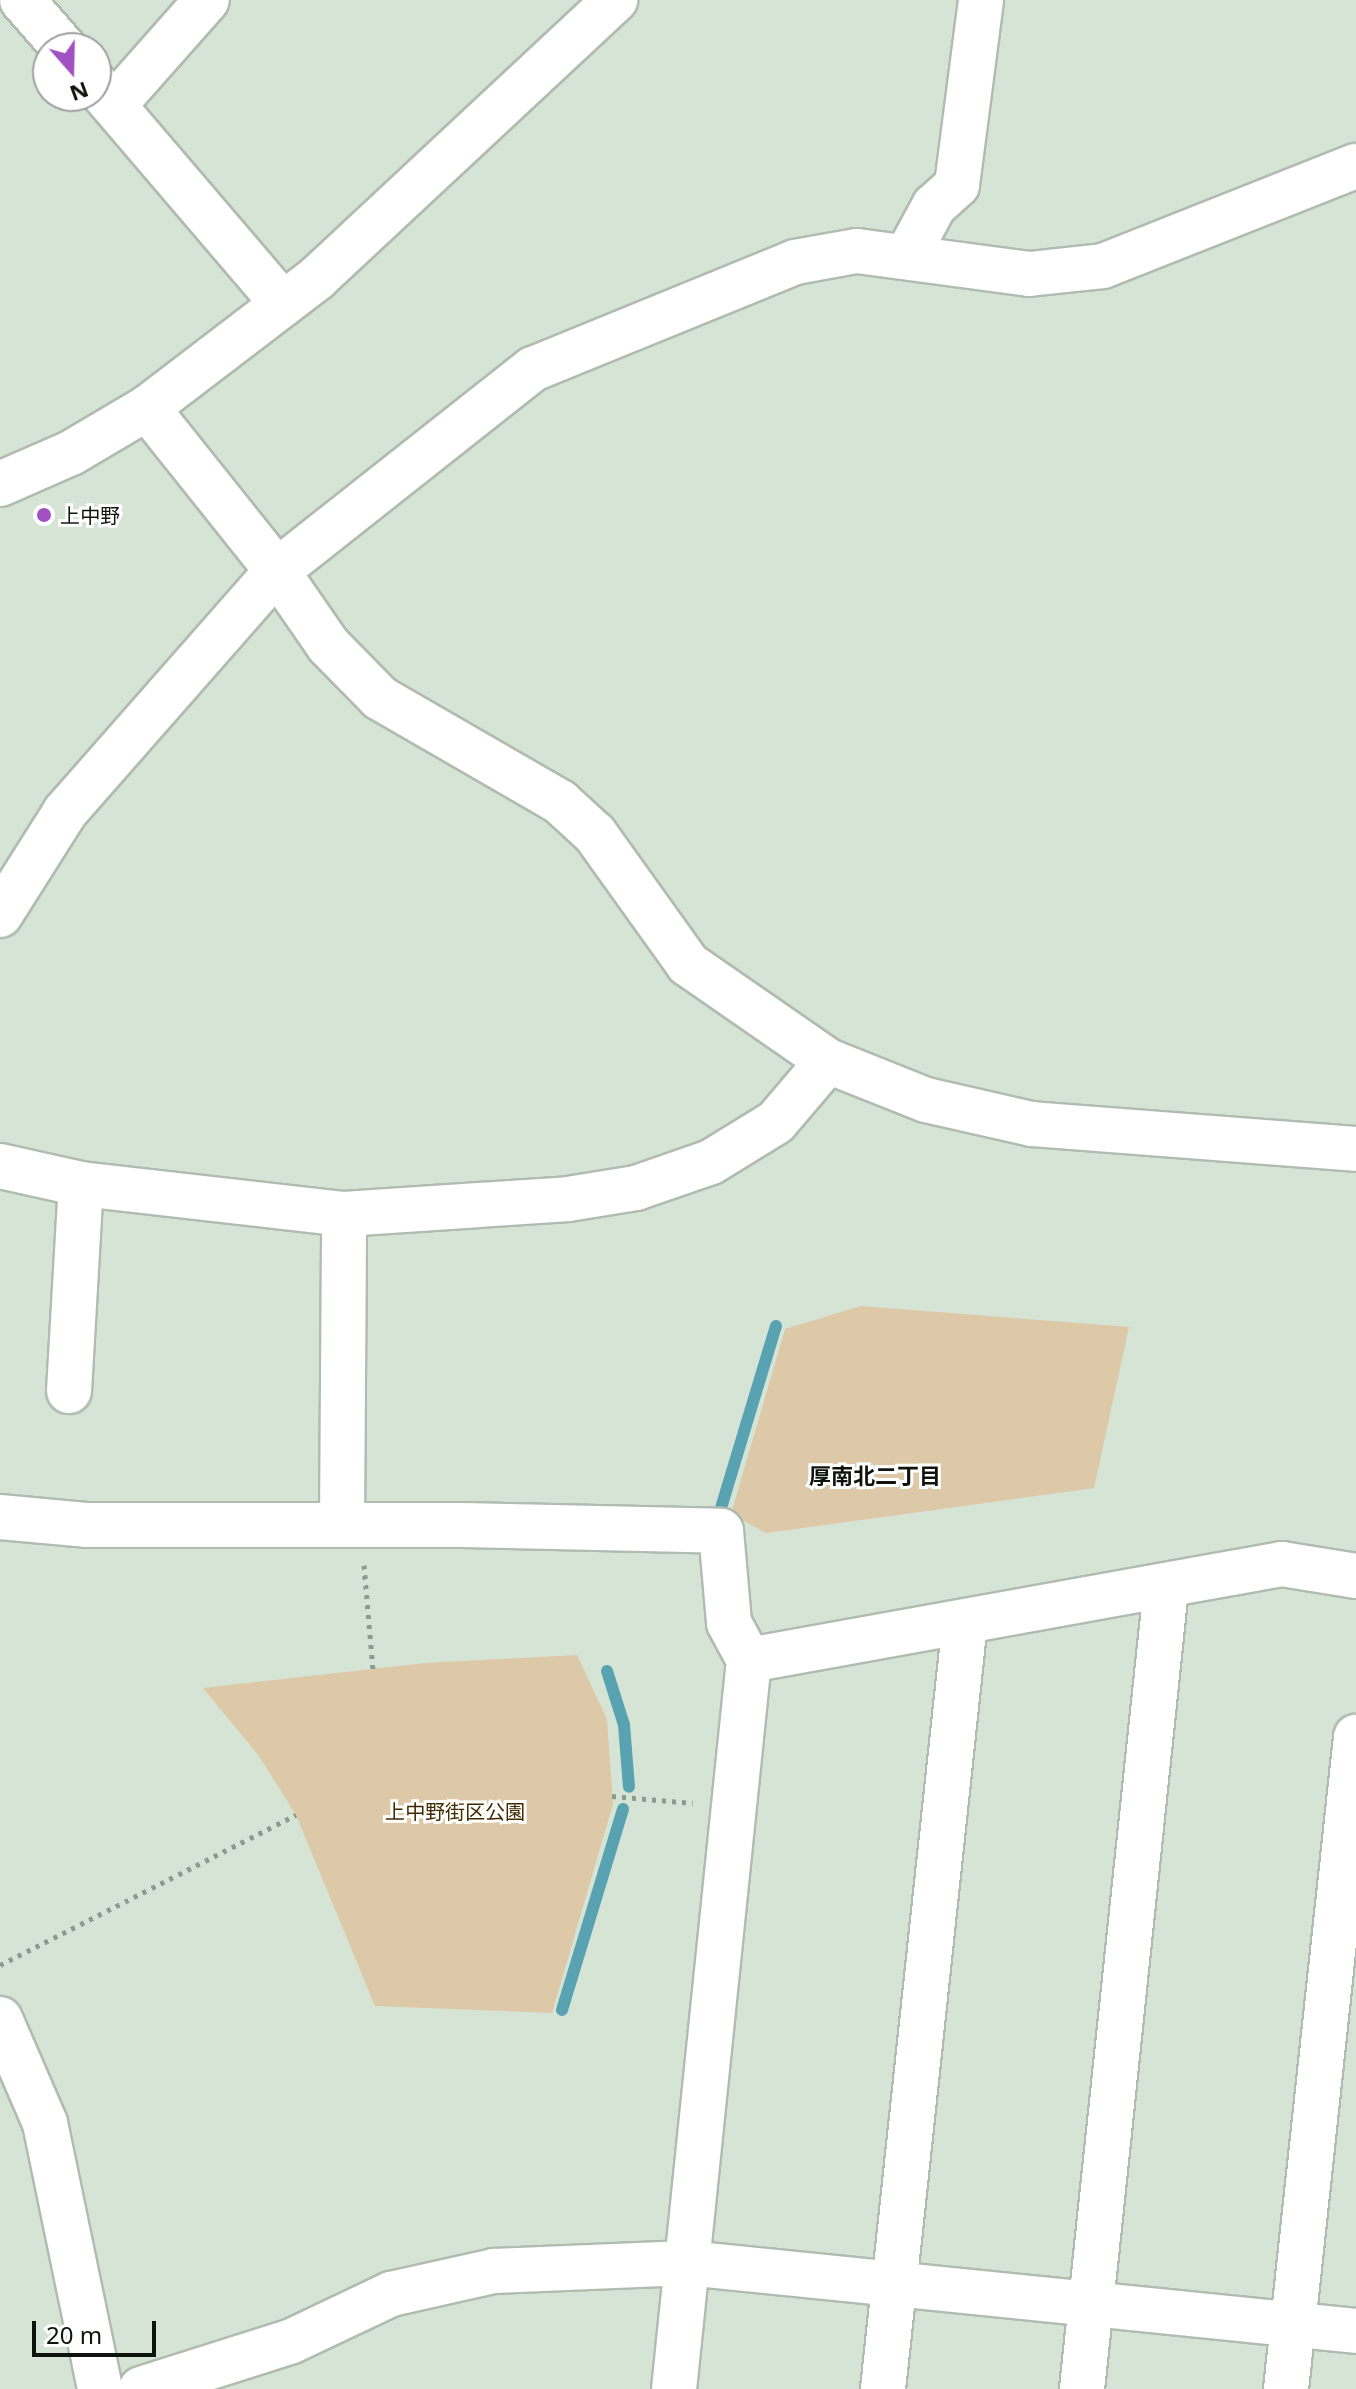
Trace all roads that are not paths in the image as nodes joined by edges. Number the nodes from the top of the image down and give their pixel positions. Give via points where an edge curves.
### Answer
1 (22, 0) edge
2 (207, 0) edge
3 (615, 0) edge
4 (981, 0) edge
5 (50, 32) edge
6 (112, 88) edge
7 (112, 103) edge
8 (1356, 166) edge
9 (907, 256) junction
10 (283, 304) junction
11 (147, 408) junction
12 (0, 484) edge
13 (277, 571) junction
14 (0, 915) edge
15 (828, 1061) junction
16 (1356, 1149) edge
17 (0, 1166) edge
18 (81, 1184) junction
19 (344, 1214) junction
20 (69, 1391) dead end
21 (0, 1517) edge
22 (351, 1524) junction
23 (1356, 1576) edge
24 (1166, 1588) junction
25 (965, 1622) junction
26 (749, 1660) junction
27 (1356, 1737) edge
28 (0, 2019) edge
29 (687, 2263) junction
30 (894, 2287) junction
31 (1091, 2304) junction
32 (1294, 2324) junction
33 (1356, 2331) edge
34 (100, 2389) edge
35 (141, 2389) edge
36 (674, 2389) edge
37 (883, 2389) edge
38 (1082, 2389) edge
39 (1286, 2389) edge

1 - 5 street
2 - 6 street
3 - 10 street
4 - 9 street via 957,185 934,206
7 - 10 street
8 - 9 street via 1103,266 1029,274
9 - 13 street via 857,251 795,262 533,369
10 - 11 street
11 - 12 street via 71,453
11 - 13 street
13 - 14 street via 65,812
13 - 15 street via 328,645 380,698 560,802 595,834 688,964
15 - 16 street via 926,1100 1032,1124
15 - 19 street via 776,1122 711,1162 636,1188 568,1199
17 - 18 street
18 - 19 street
18 - 20 street
19 - 22 street
21 - 22 street via 86,1525
22 - 26 street via 721,1531 729,1623
23 - 24 street via 1282,1564
24 - 25 street
24 - 31 street
25 - 26 street
25 - 30 street
26 - 29 street
27 - 32 street
28 - 34 street via 45,2123
29 - 30 street
29 - 35 street via 494,2271 391,2294 292,2341
29 - 36 street
30 - 31 street
30 - 37 street
31 - 32 street
31 - 38 street
32 - 33 street
32 - 39 street

